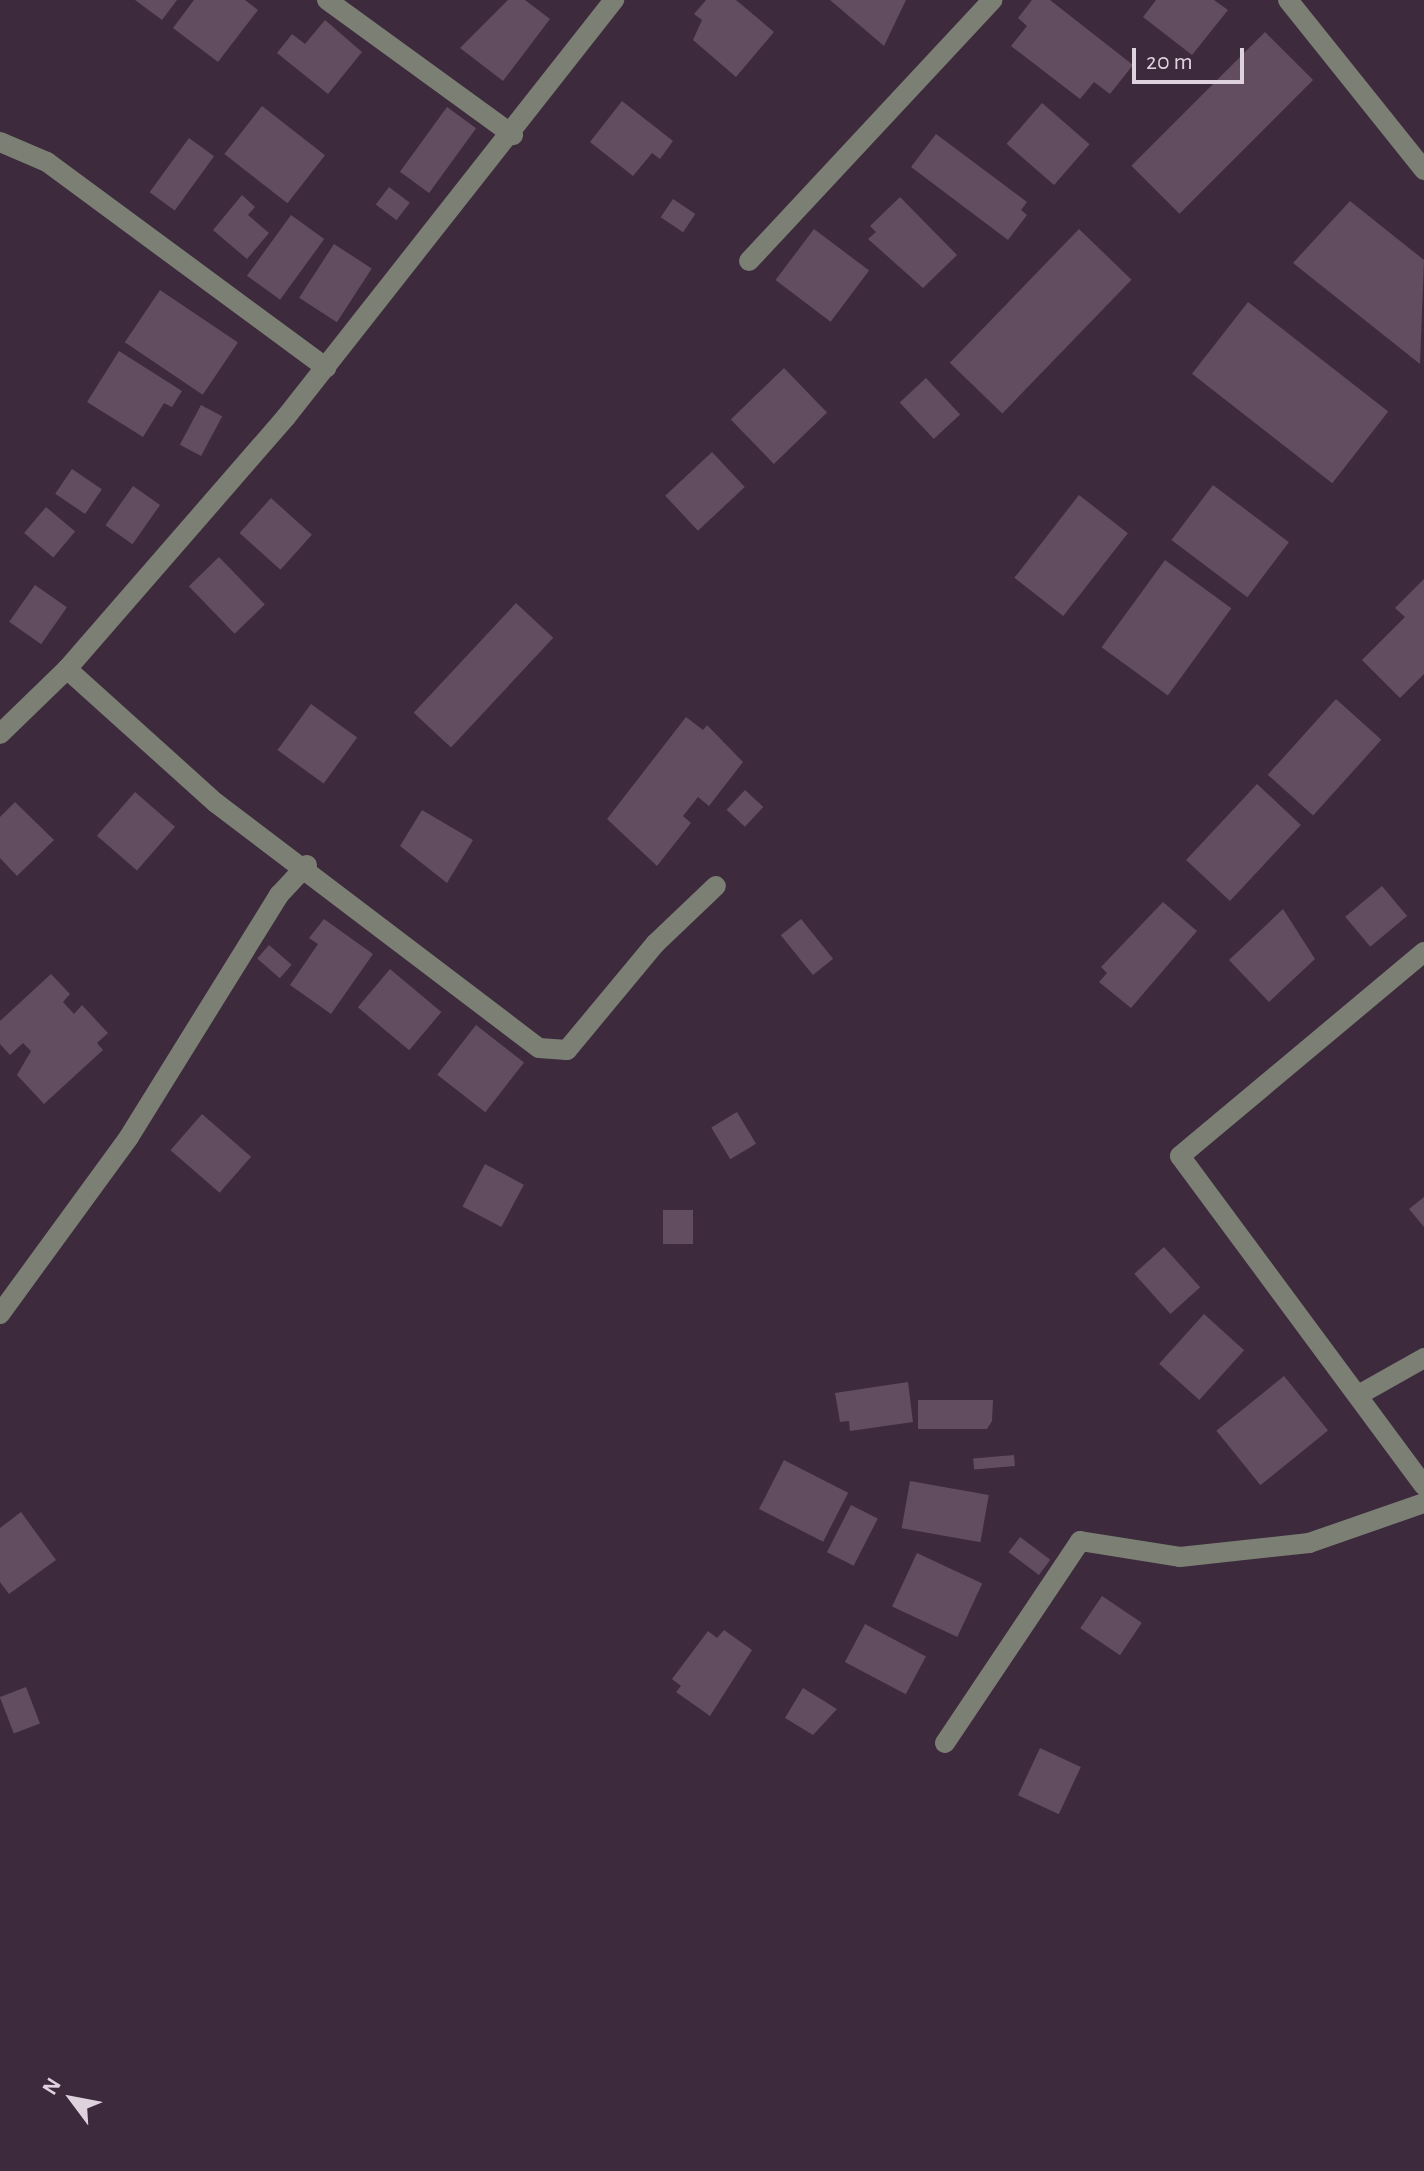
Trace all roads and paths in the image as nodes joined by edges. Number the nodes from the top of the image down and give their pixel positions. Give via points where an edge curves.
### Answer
1 (327, 0) edge
2 (614, 0) edge
3 (992, 0) edge
4 (1288, 0) edge
5 (513, 135) junction
6 (0, 142) edge
7 (1424, 170) edge
8 (749, 261) dead end
9 (326, 368) junction
10 (67, 669) junction
11 (0, 734) edge
12 (307, 865) junction
13 (716, 886) dead end
14 (1424, 952) edge
15 (0, 1314) edge
16 (1424, 1358) edge
17 (1362, 1393) junction
18 (1424, 1486) edge
19 (1424, 1503) edge
20 (945, 1743) dead end

1 - 5 street
2 - 5 street
3 - 8 street
4 - 7 street
5 - 9 street
6 - 9 street via 47,162
9 - 10 street
10 - 11 street
10 - 12 street via 216,803
12 - 13 street via 454,988 539,1048 567,1050 655,944
12 - 15 street via 279,895 129,1137
14 - 17 street via 1180,1156
16 - 17 street
17 - 18 street
19 - 20 street via 1309,1543 1180,1557 1080,1541

